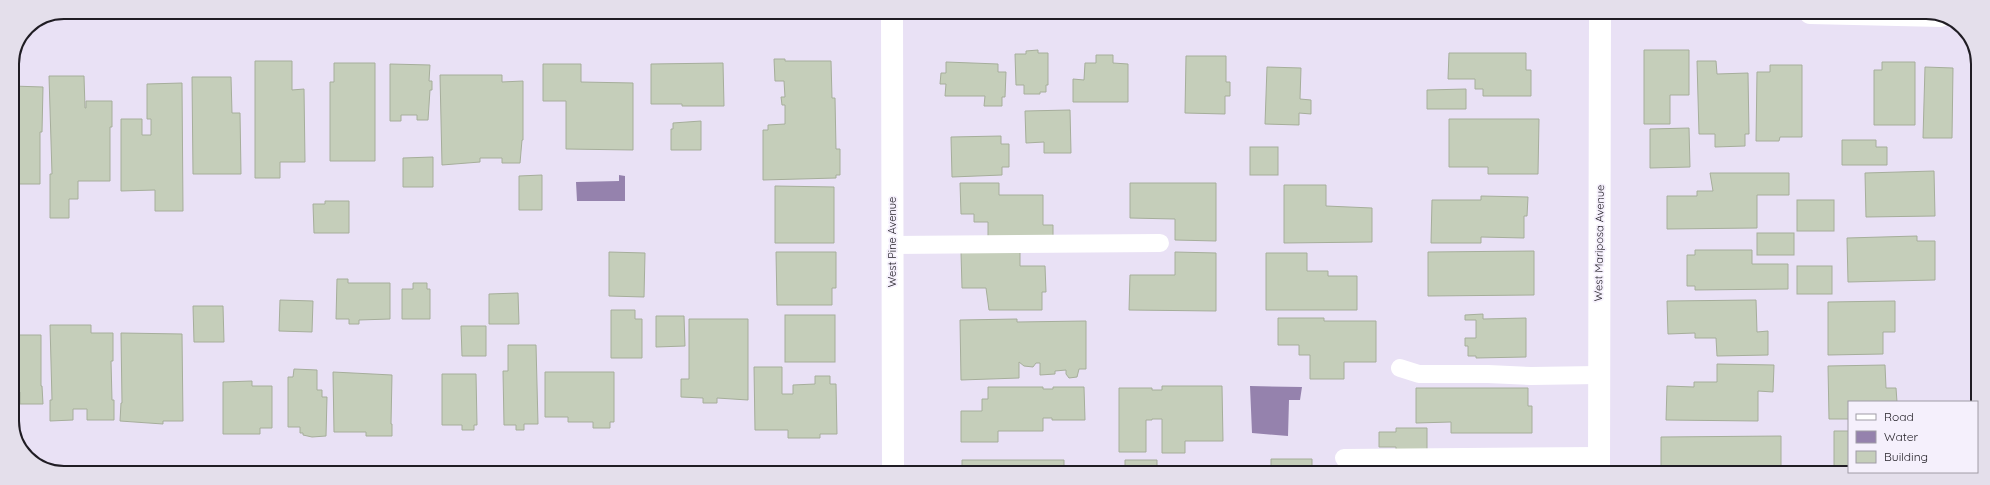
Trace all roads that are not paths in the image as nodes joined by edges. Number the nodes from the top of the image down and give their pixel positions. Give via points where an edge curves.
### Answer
1 (892, 19) edge
2 (1600, 19) edge
3 (1160, 243) dead end
4 (892, 245) junction
5 (1400, 368) dead end
6 (1598, 375) junction
7 (1344, 458) dead end
8 (1599, 464) edge
9 (893, 466) edge

1 - 4 street, West Pine Avenue
2 - 6 street, West Mariposa Avenue
3 - 4 lane
4 - 9 street, West Pine Avenue
5 - 6 lane via 1419,374
6 - 8 street, West Mariposa Avenue
7 - 8 lane

